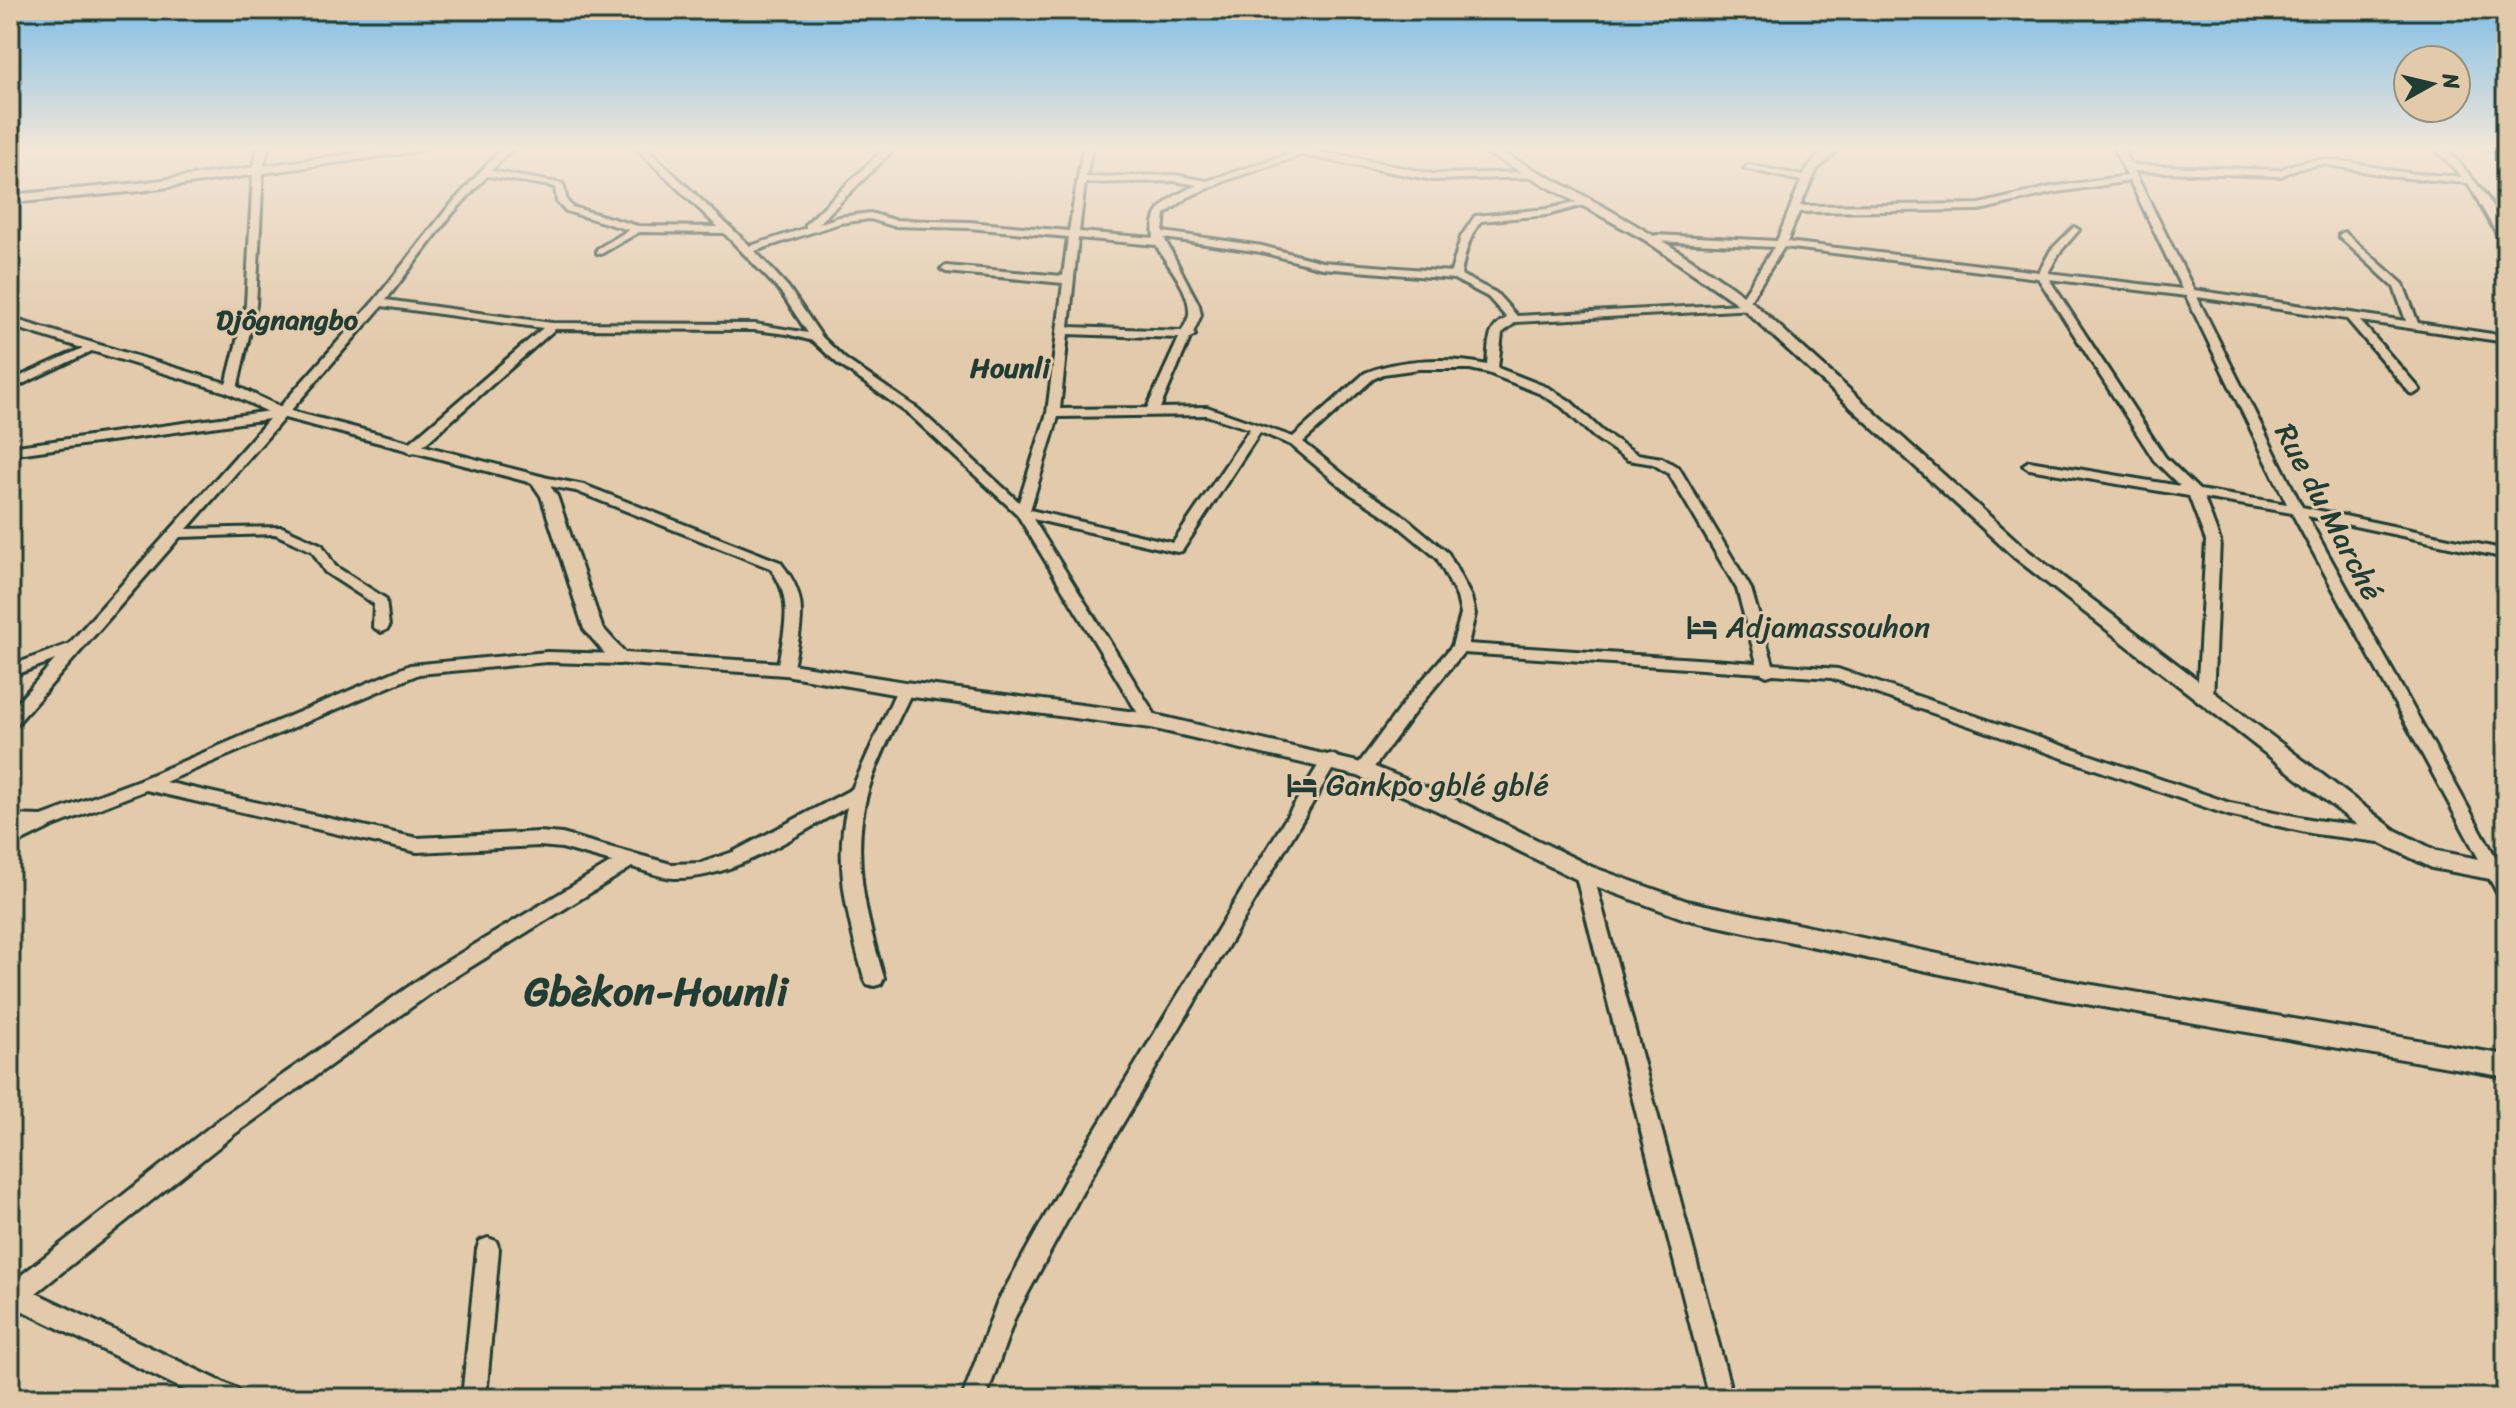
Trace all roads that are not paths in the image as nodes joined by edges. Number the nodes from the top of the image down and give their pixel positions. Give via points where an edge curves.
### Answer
1 (256, 214) edge
2 (448, 214) edge
3 (585, 214) edge
4 (708, 214) edge
5 (823, 214) edge
6 (1077, 214) edge
7 (1162, 214) edge
8 (1527, 214) edge
9 (1611, 214) edge
10 (1795, 214) edge
11 (2151, 214) edge
12 (2490, 214) edge
13 (637, 229) junction
14 (724, 230) junction
15 (806, 230) junction
16 (2074, 230) dead end
17 (1074, 234) junction
18 (2344, 235) dead end
19 (1159, 238) junction
20 (1656, 238) junction
21 (2506, 241) edge
22 (1780, 244) junction
23 (748, 250) junction
24 (601, 251) dead end
25 (946, 269) dead end
26 (2042, 275) junction
27 (1456, 276) junction
28 (1069, 280) junction
29 (2190, 293) junction
30 (379, 302) junction
31 (1747, 304) junction
32 (2350, 316) junction
33 (1514, 319) junction
34 (13, 324) edge
35 (2413, 325) junction
36 (552, 326) junction
37 (1063, 330) junction
38 (1189, 335) junction
39 (817, 339) junction
40 (2506, 339) edge
41 (92, 347) junction
42 (1492, 370) junction
43 (10, 386) edge
44 (231, 389) junction
45 (2414, 390) dead end
46 (1152, 411) junction
47 (282, 413) junction
48 (1053, 413) junction
49 (1257, 427) junction
50 (1295, 442) junction
51 (411, 449) junction
52 (10, 451) edge
53 (2029, 465) dead end
54 (538, 480) junction
55 (2195, 493) junction
56 (2297, 510) junction
57 (1022, 512) junction
58 (177, 533) junction
59 (2506, 554) edge
60 (381, 627) dead end
61 (77, 646) junction
62 (1459, 648) junction
63 (620, 659) junction
64 (785, 669) junction
65 (1767, 671) junction
66 (10, 672) edge
67 (905, 689) junction
68 (2205, 698) junction
69 (10, 721) edge
70 (1151, 721) junction
71 (1330, 760) junction
72 (1363, 770) junction
73 (145, 784) junction
74 (859, 793) junction
75 (10, 822) edge
76 (45, 822) junction
77 (2387, 836) junction
78 (10, 840) edge
79 (629, 860) junction
80 (2499, 872) edge
81 (1584, 873) junction
82 (2506, 893) edge
83 (874, 978) dead end
84 (2506, 1066) edge
85 (488, 1249) dead end
86 (12, 1297) edge
87 (228, 1398) edge
88 (474, 1398) edge
89 (974, 1398) edge
90 (1721, 1398) edge

1 - 44 street via 251,305
2 - 30 street
3 - 13 street
4 - 14 street
5 - 15 street
6 - 17 street
7 - 19 street
8 - 27 street via 1478,218 1459,256
9 - 20 street
10 - 22 street
11 - 29 street, Rue du Marché
12 - 21 street
13 - 14 street
13 - 24 street
14 - 23 street
15 - 17 street via 870,216 893,223
15 - 23 street
16 - 26 street
17 - 19 street
17 - 28 street
18 - 35 street via 2399,286
19 - 27 street via 1262,249 1322,265
19 - 38 street via 1194,303
20 - 22 street
20 - 31 street
22 - 26 street
22 - 31 street
23 - 39 street via 784,289
25 - 28 street
26 - 29 street
26 - 55 street via 2160,460
27 - 33 street via 1492,295
28 - 37 street
29 - 32 street
29 - 56 street, Rue du Marché
30 - 36 street
30 - 47 street
31 - 33 street
31 - 68 street via 1978,518
32 - 35 street
32 - 45 street
33 - 42 street via 1495,330
34 - 41 street
35 - 40 street
36 - 39 street via 755,327
36 - 51 street
37 - 38 street
37 - 48 street
38 - 46 street
39 - 57 street via 914,412
41 - 43 street
41 - 44 street
42 - 50 street via 1445,364 1380,371
42 - 65 street via 1555,397 1633,457 1674,471 1744,589
44 - 47 street
46 - 48 street
46 - 49 street via 1207,411
47 - 51 street
47 - 52 street
47 - 58 street
48 - 57 street
49 - 50 street
49 - 57 street via 1177,548
50 - 62 street via 1443,556 1468,614
51 - 54 street
53 - 55 street
54 - 63 street via 549,496 593,629
54 - 64 street via 579,488 775,565 794,591
55 - 56 street
55 - 68 street via 2213,541
56 - 59 street
56 - 80 street, Rue du Marché
57 - 70 street
58 - 60 street via 277,530 299,537 317,548 330,569 381,602
58 - 61 street
61 - 66 street
61 - 69 street
62 - 65 street
62 - 72 street
63 - 64 street
63 - 73 street via 547,657 416,669
64 - 67 street
65 - 77 street via 1832,673 2228,809
67 - 70 street
67 - 74 street
68 - 77 street
70 - 71 street
71 - 72 street
71 - 89 street via 1069,1195 1005,1311
72 - 81 street
73 - 76 street
73 - 79 street via 417,845 539,839
74 - 79 street via 776,839 702,870 671,871
74 - 83 street via 851,856 859,921
75 - 76 street
76 - 78 street
77 - 80 street via 2432,859
79 - 86 street via 438,977 228,1126
80 - 82 street, Rue du Marché
81 - 84 street via 1685,910 1819,940 2057,989
81 - 90 street
85 - 88 street
86 - 87 street

